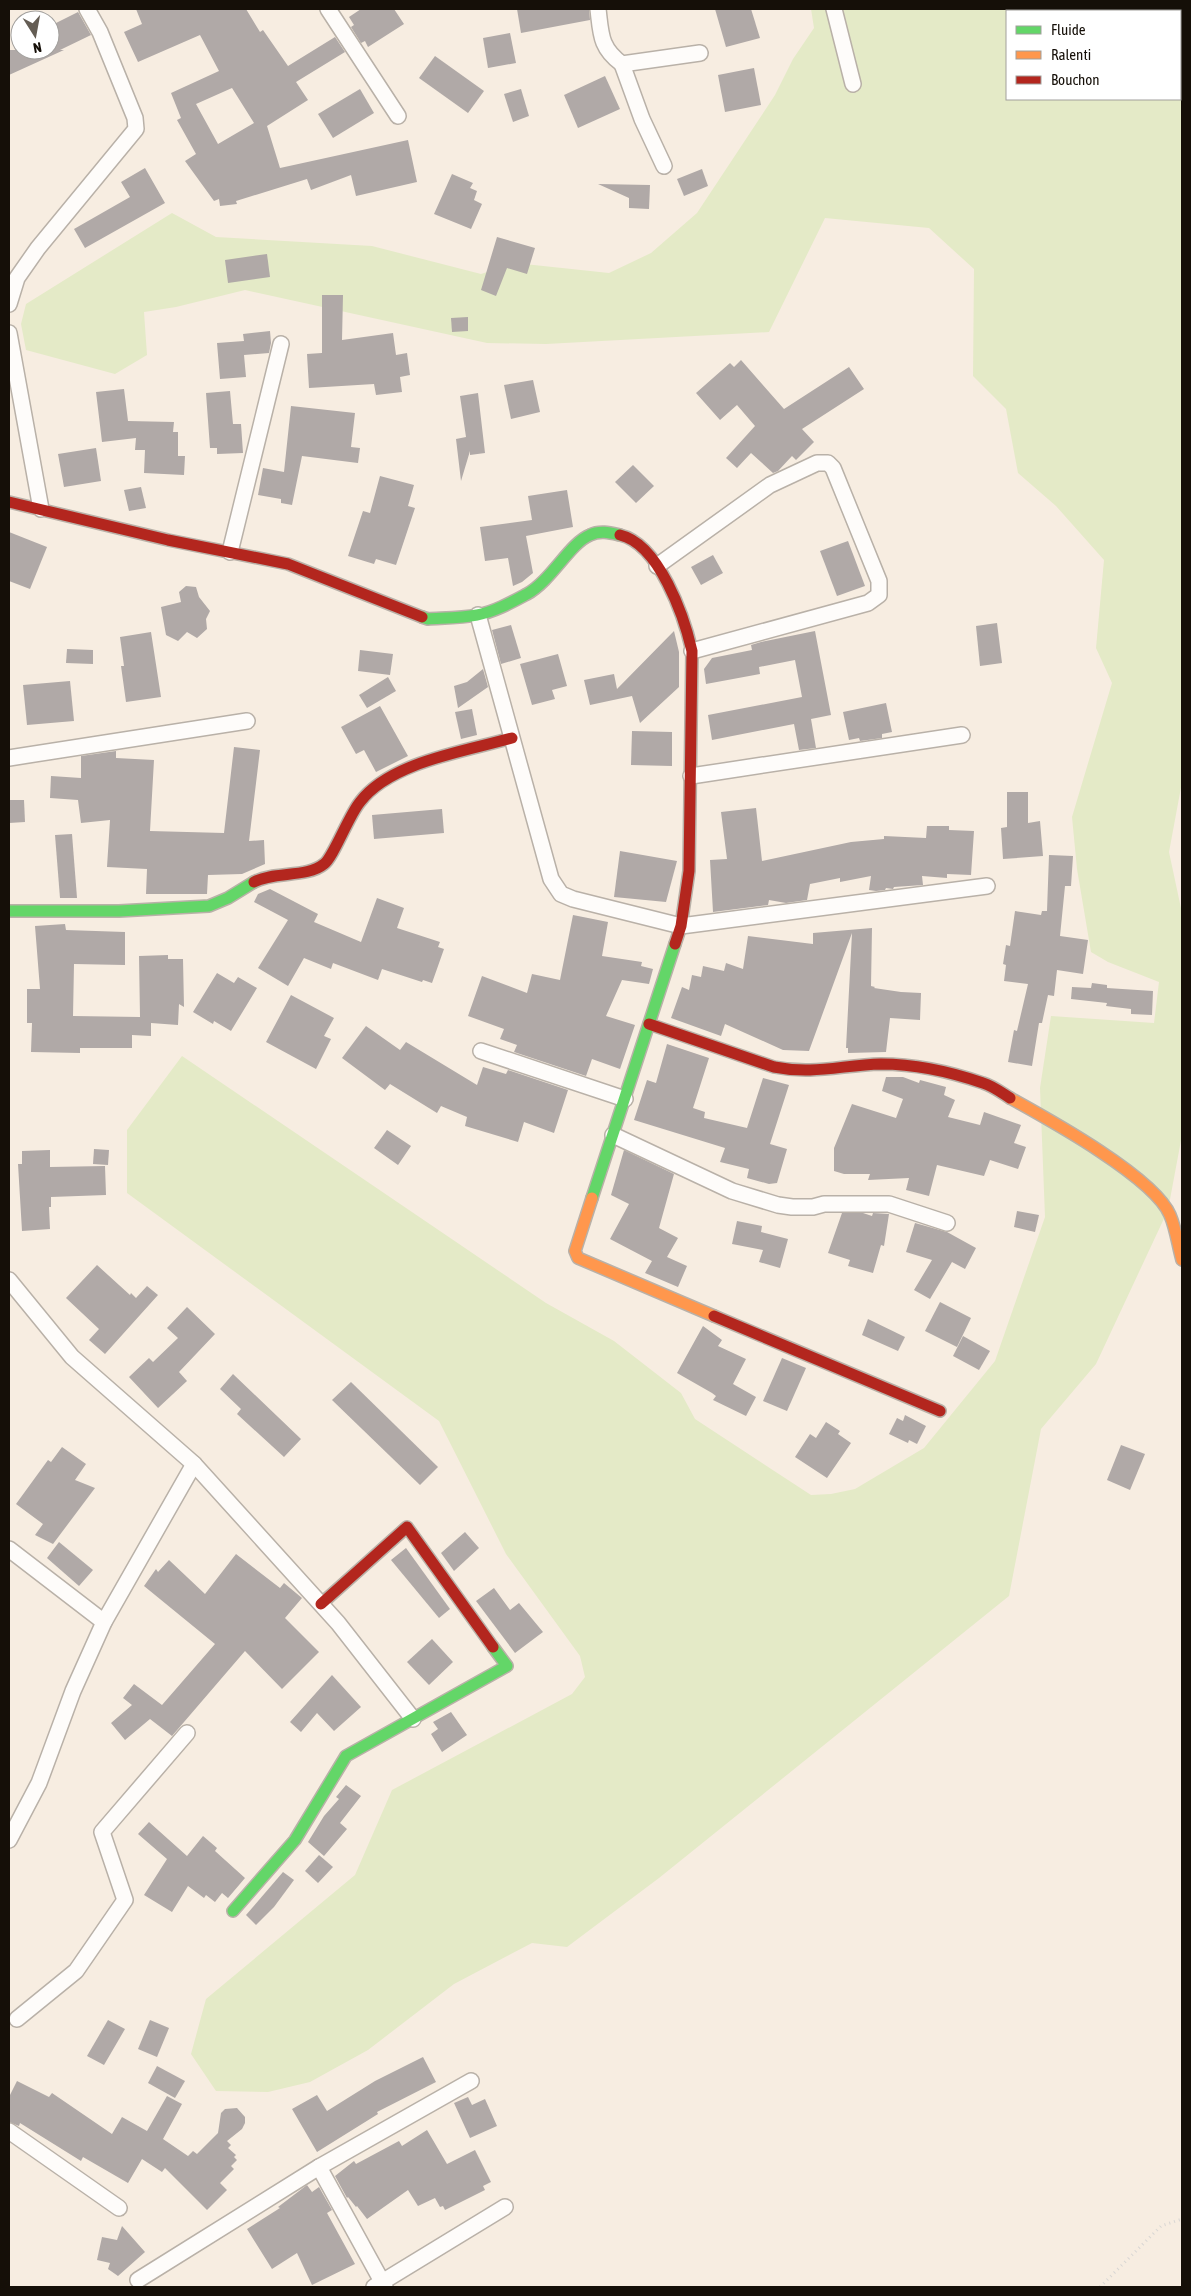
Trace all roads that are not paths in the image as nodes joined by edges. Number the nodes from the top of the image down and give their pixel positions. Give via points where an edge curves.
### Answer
1 (87, 9) edge
2 (328, 9) edge
3 (598, 9) edge
4 (834, 9) edge
5 (700, 53) dead end
6 (622, 64) junction
7 (852, 84) dead end
8 (398, 116) dead end
9 (664, 166) dead end
10 (9, 304) edge
11 (9, 333) edge
12 (281, 344) dead end
13 (9, 502) edge
14 (41, 509) junction
15 (230, 552) junction
16 (656, 566) junction
17 (478, 614) junction
18 (692, 652) junction
19 (247, 721) dead end
20 (962, 735) dead end
21 (512, 738) junction
22 (9, 758) edge
23 (690, 776) junction
24 (987, 886) dead end
25 (9, 911) edge
26 (681, 926) junction
27 (649, 1024) junction
28 (481, 1051) dead end
29 (625, 1099) junction
30 (612, 1135) junction
31 (947, 1223) dead end
32 (1182, 1260) edge
33 (9, 1280) edge
34 (940, 1410) dead end
35 (194, 1464) junction
36 (9, 1549) edge
37 (321, 1604) junction
38 (104, 1622) junction
39 (412, 1719) junction
40 (187, 1733) dead end
41 (9, 1840) edge
42 (232, 1911) dead end
43 (12, 2019) edge
44 (471, 2081) dead end
45 (9, 2131) edge
46 (319, 2167) junction
47 (504, 2207) dead end
48 (118, 2208) dead end
49 (138, 2280) dead end
50 (380, 2285) edge

1 - 10 street via 100,32 135,118 136,129 38,248 18,278
2 - 8 street
3 - 6 street via 602,41 607,52
4 - 7 street
5 - 6 street
6 - 9 street
11 - 14 street
12 - 15 street
13 - 14 street
14 - 15 street
15 - 17 street via 288,564 428,619
16 - 17 street via 649,553 624,536 607,532 591,534 580,541 553,573 529,593 504,606
16 - 18 street via 670,587 687,629
16 - 18 street via 770,485 817,462 828,463 833,468 879,581 879,595 868,603
17 - 21 street
18 - 23 street
19 - 22 street
20 - 23 street
21 - 25 street via 401,771 377,784 361,800 326,864 256,880 222,903 119,911
21 - 26 street via 557,890 573,899
23 - 26 street via 689,872
24 - 26 street
26 - 27 street
27 - 29 street
27 - 32 street via 774,1067 795,1071 880,1064 910,1065 985,1083 1063,1128 1146,1184 1170,1214
28 - 29 street
29 - 30 street
30 - 31 street via 732,1191 778,1205 889,1204
30 - 34 street via 575,1251 578,1258
33 - 35 street via 72,1357
35 - 37 street
35 - 38 street
36 - 38 street
37 - 39 street
37 - 39 street via 407,1527 506,1666
38 - 41 street via 73,1691 40,1783
39 - 42 street via 346,1756 295,1840
40 - 43 street via 102,1832 125,1900 76,1971
44 - 46 street
45 - 48 street
46 - 49 street
46 - 50 street
47 - 50 street

